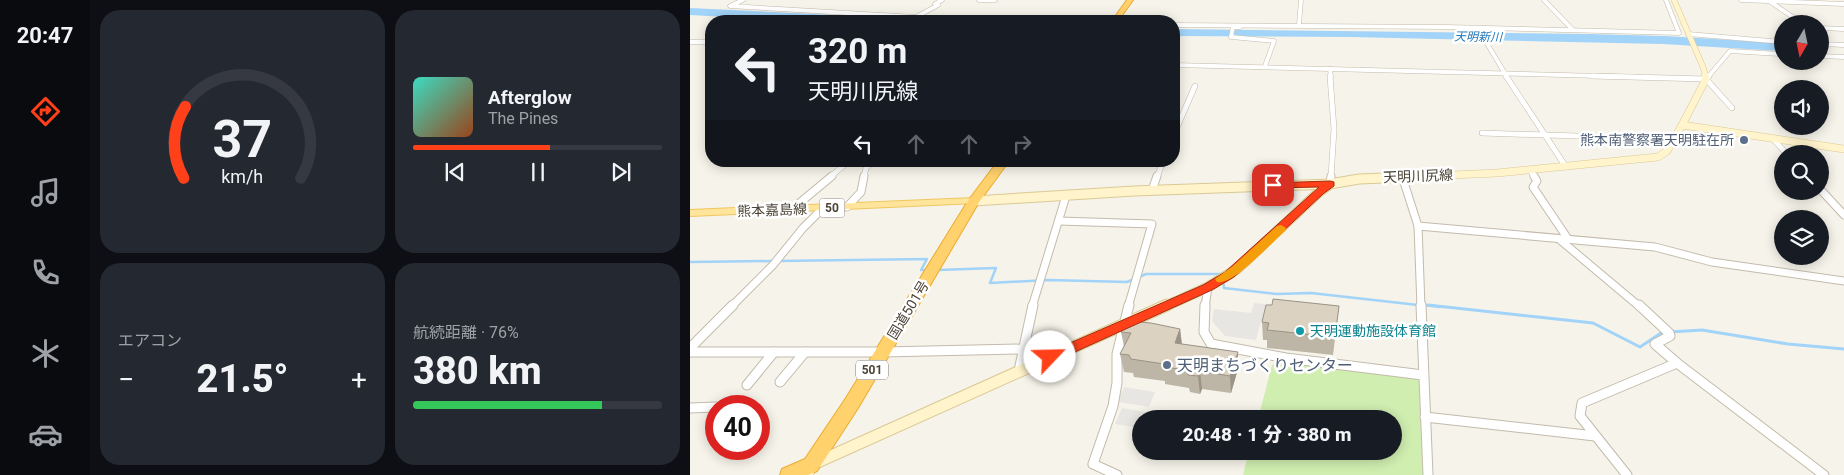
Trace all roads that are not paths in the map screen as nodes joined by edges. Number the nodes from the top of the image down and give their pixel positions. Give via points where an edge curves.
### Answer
1 (743, 0) edge
2 (942, 0) edge
3 (979, 0) edge
4 (996, 0) edge
5 (1130, 0) edge
6 (1301, 0) edge
7 (1544, 0) edge
8 (1666, 0) edge
9 (1674, 0) edge
10 (1741, 0) edge
11 (1769, 1) edge
12 (1844, 4) edge
13 (882, 15) edge
14 (920, 15) edge
15 (1119, 15) edge
16 (1790, 15) edge
17 (1180, 25) edge
18 (1299, 25) junction
19 (1259, 26) junction
20 (1448, 27) junction
21 (1829, 28) edge
22 (1572, 29) junction
23 (1844, 29) edge
24 (1688, 35) junction
25 (1774, 41) edge
26 (690, 42) edge
27 (705, 42) edge
28 (1829, 44) edge
29 (1844, 44) edge
30 (1774, 54) edge
31 (1829, 56) edge
32 (1844, 57) edge
33 (1180, 65) edge
34 (1265, 66) junction
35 (1330, 68) junction
36 (1504, 73) junction
37 (1706, 79) junction
38 (1195, 86) dead end
39 (1732, 108) dead end
40 (1180, 120) edge
41 (1682, 125) junction
42 (1482, 133) dead end
43 (1544, 135) junction
44 (1773, 139) junction
45 (1779, 145) edge
46 (1670, 146) junction
47 (1844, 149) edge
48 (842, 167) edge
49 (867, 167) edge
50 (1000, 167) edge
51 (1161, 167) edge
52 (1566, 167) junction
53 (1530, 170) junction
54 (1402, 176) junction
55 (1330, 184) junction
56 (1152, 190) junction
57 (1066, 196) junction
58 (1829, 198) edge
59 (974, 201) junction
60 (847, 207) junction
61 (823, 208) junction
62 (790, 210) junction
63 (690, 213) edge
64 (1844, 214) edge
65 (1058, 221) junction
66 (1418, 226) junction
67 (1559, 239) junction
68 (1568, 239) junction
69 (1844, 281) edge
70 (1208, 288) junction
71 (1122, 325) junction
72 (1023, 349) junction
73 (690, 350) edge
74 (774, 352) junction
75 (805, 352) junction
76 (883, 352) junction
77 (1677, 363) junction
78 (1021, 370) junction
79 (1423, 375) junction
80 (780, 382) dead end
81 (748, 385) dead end
82 (705, 407) edge
83 (690, 408) edge
84 (1425, 417) junction
85 (1595, 436) junction
86 (809, 470) edge
87 (789, 475) edge
88 (1117, 475) edge
89 (1428, 475) edge
90 (1627, 475) edge
91 (1824, 475) edge

1 - 13 street via 730,6
2 - 14 street
3 - 4 street
5 - 15 highway
6 - 18 street
7 - 22 street
8 - 22 street via 1679,32
9 - 24 street
10 - 11 street
11 - 12 street
11 - 16 street
17 - 19 street
18 - 19 street
18 - 20 street
19 - 34 street via 1233,27 1231,37 1274,41
20 - 22 street
20 - 36 street via 1479,30
21 - 23 street
24 - 25 street
24 - 37 street
26 - 27 street
28 - 29 street
30 - 37 street via 1730,51
31 - 32 street
33 - 34 street
34 - 35 street
35 - 36 street
35 - 55 street via 1334,129
36 - 37 street
36 - 43 street
37 - 39 street
37 - 41 street, 天明川尻線
38 - 40 street
41 - 44 street
41 - 46 street, 天明川尻線
42 - 43 street
43 - 46 street via 1608,137
43 - 52 street
44 - 45 street
44 - 47 street
46 - 52 street, 天明川尻線 via 1658,157
48 - 62 street
49 - 60 street via 862,192
50 - 59 highway, 国道501号 / 501
51 - 56 street
52 - 53 street, 天明川尻線
53 - 54 street, 天明川尻線
53 - 68 street via 1537,181 1533,187
54 - 55 street, 天明川尻線
54 - 66 street
55 - 56 street, 天明川尻線
55 - 70 street via 1237,269
56 - 57 street, 天明川尻線
57 - 59 street, 天明川尻線
57 - 65 street
58 - 64 street
59 - 60 main road, 熊本嘉島線 / 50
59 - 76 highway, 国道501号 / 501
60 - 61 main road, 熊本嘉島線 / 50
61 - 62 main road, 熊本嘉島線 / 50
61 - 73 street
62 - 63 main road, 熊本嘉島線 / 50
65 - 71 street via 1152,224
65 - 72 street via 1029,317
66 - 67 street
66 - 79 street
67 - 68 street
67 - 77 street via 1669,333 1670,336 1655,344
68 - 69 street via 1654,247 1712,262
70 - 71 street
70 - 79 street via 1203,331 1204,338 1211,344 1286,358
71 - 78 street
71 - 88 street via 1113,406 1093,464
72 - 76 street
72 - 78 street
73 - 74 street
74 - 75 street
74 - 81 street
75 - 76 street
75 - 80 street
76 - 86 highway, 国道501号 / 501
77 - 85 street via 1582,403 1580,416
77 - 91 street
78 - 86 street
79 - 84 street
82 - 83 street
84 - 85 street
84 - 89 street
85 - 90 street
86 - 87 highway

